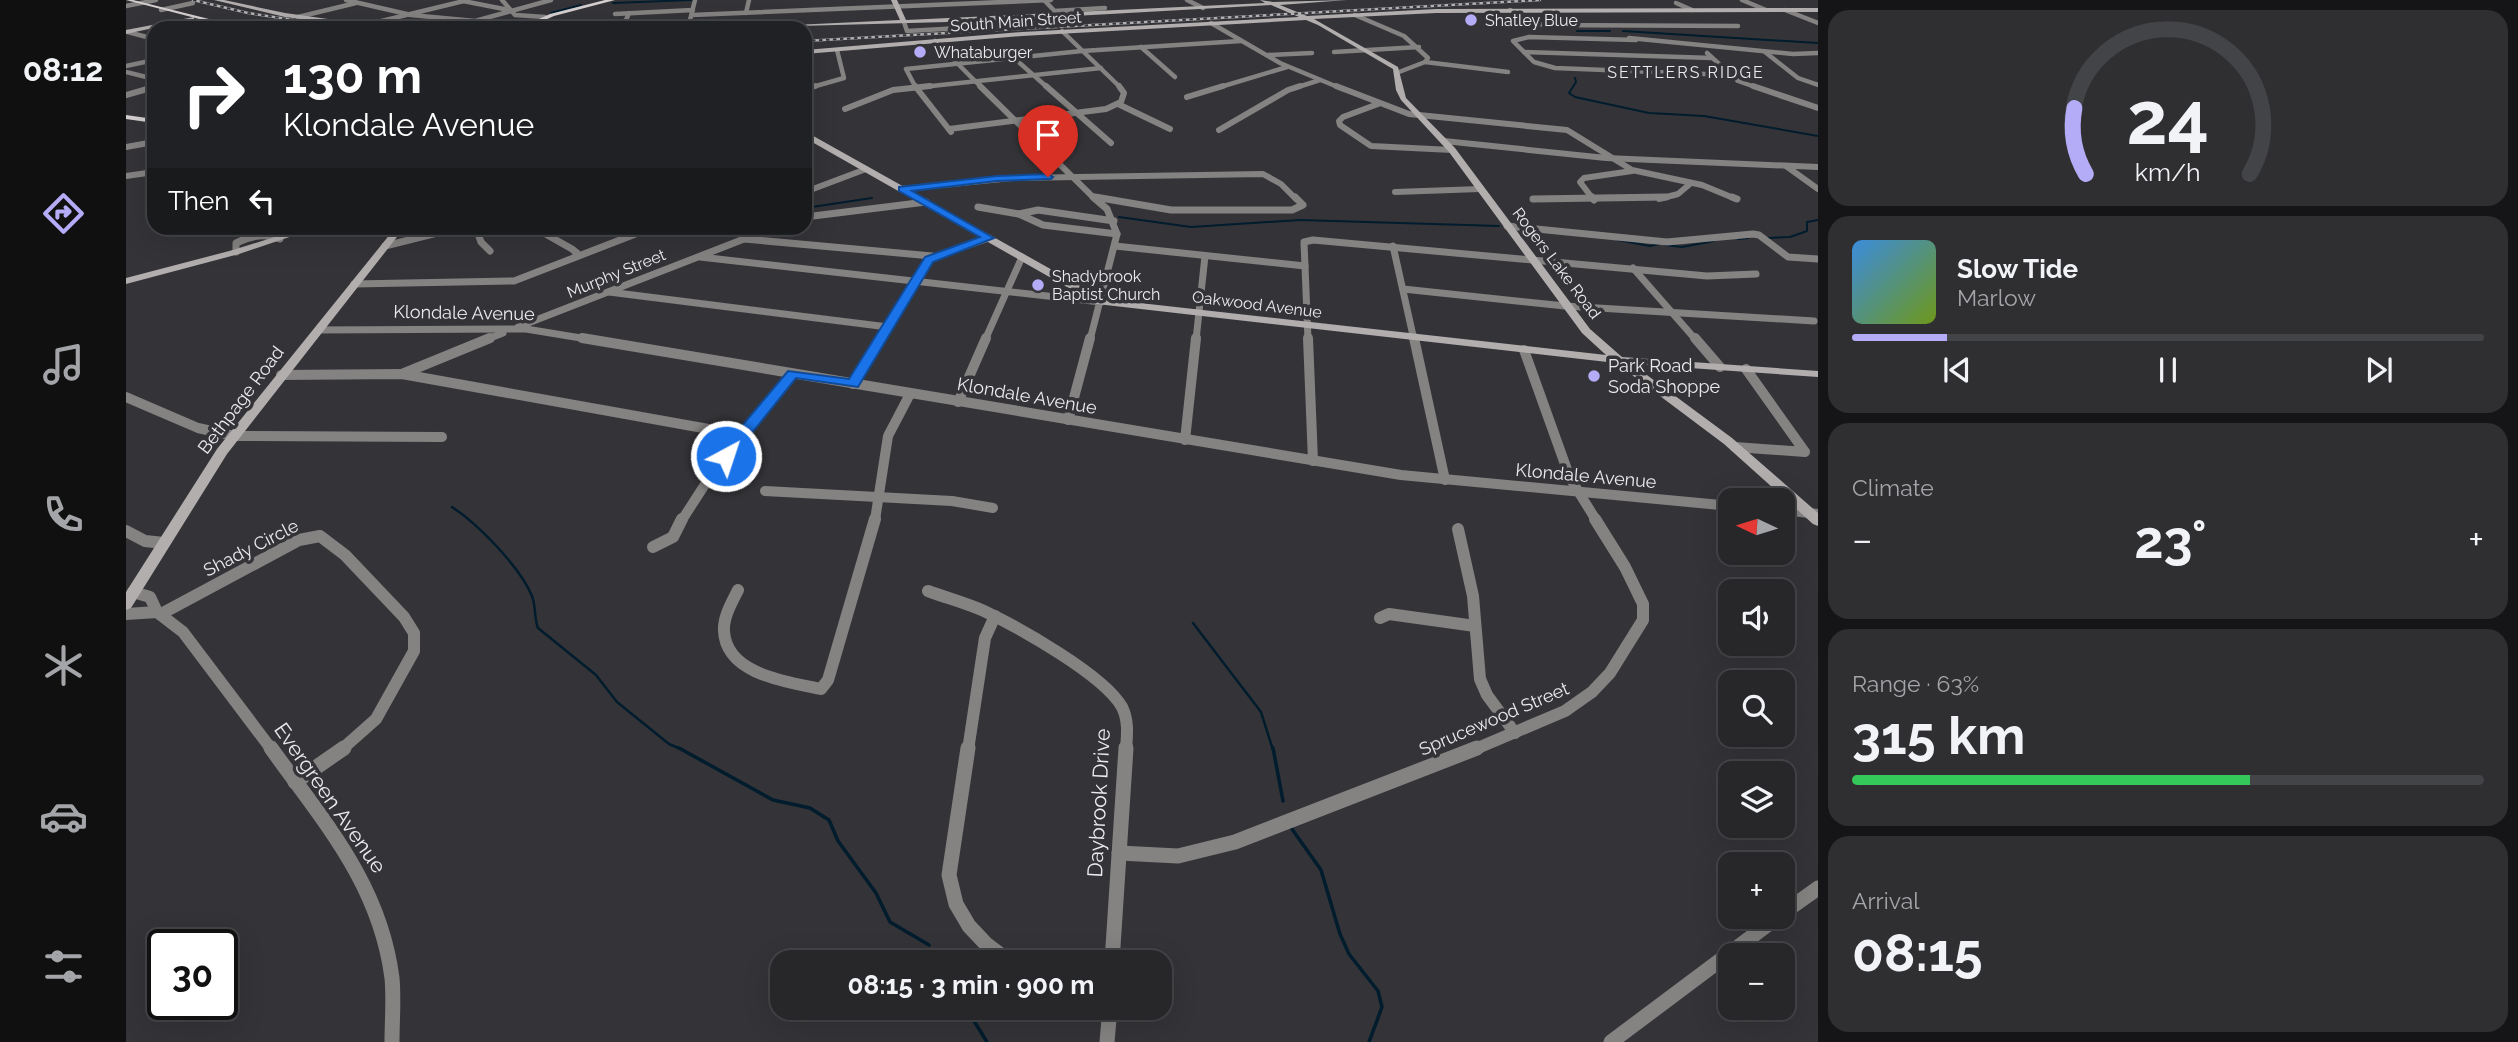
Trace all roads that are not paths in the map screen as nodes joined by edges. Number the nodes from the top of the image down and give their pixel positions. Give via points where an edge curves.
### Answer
1 (126, 0) edge
2 (156, 0) edge
3 (217, 0) edge
4 (346, 0) edge
5 (371, 0) edge
6 (464, 0) edge
7 (502, 0) edge
8 (551, 0) edge
9 (612, 0) edge
10 (695, 0) edge
11 (748, 0) edge
12 (894, 0) edge
13 (1044, 0) edge
14 (1051, 0) edge
15 (1096, 0) edge
16 (1188, 0) edge
17 (1263, 0) edge
18 (1344, 0) edge
19 (1742, 0) edge
20 (994, 1) edge
21 (193, 3) dead end
22 (359, 3) junction
23 (1676, 3) dead end
24 (139, 4) junction
25 (1272, 4) junction
26 (126, 6) edge
27 (584, 7) junction
28 (897, 7) junction
29 (1203, 8) junction
30 (161, 10) junction
31 (1108, 10) junction
32 (1510, 10) junction
33 (1692, 10) junction
34 (1766, 10) junction
35 (1785, 10) junction
36 (1818, 10) edge
37 (510, 11) junction
38 (692, 12) junction
39 (629, 13) junction
40 (746, 13) junction
41 (1056, 13) junction
42 (615, 14) dead end
43 (411, 15) junction
44 (1355, 15) junction
45 (298, 17) junction
46 (545, 17) junction
47 (192, 18) junction
48 (1007, 18) junction
49 (1306, 18) junction
50 (177, 21) edge
51 (207, 21) edge
52 (332, 21) edge
53 (383, 21) edge
54 (537, 21) edge
55 (541, 21) edge
56 (545, 21) edge
57 (628, 21) edge
58 (690, 21) edge
59 (904, 22) junction
60 (1211, 23) junction
61 (1818, 23) edge
62 (812, 25) edge
63 (1013, 26) junction
64 (1607, 26) junction
65 (1738, 26) dead end
66 (147, 27) edge
67 (127, 31) edge
68 (1062, 31) junction
69 (147, 37) edge
70 (1636, 40) junction
71 (935, 41) junction
72 (1243, 41) junction
73 (1700, 46) junction
74 (1141, 47) junction
75 (1419, 47) junction
76 (837, 50) junction
77 (1366, 50) junction
78 (1083, 51) junction
79 (1764, 51) junction
80 (812, 52) edge
81 (1334, 52) dead end
82 (1524, 52) junction
83 (1312, 53) dead end
84 (1818, 53) edge
85 (1265, 56) junction
86 (1013, 57) junction
87 (1712, 58) junction
88 (147, 62) edge
89 (1425, 62) junction
90 (956, 63) junction
91 (126, 66) edge
92 (1287, 66) junction
93 (147, 68) edge
94 (1101, 68) junction
95 (1399, 72) junction
96 (1508, 72) dead end
97 (127, 73) edge
98 (1033, 75) junction
99 (1729, 75) junction
100 (147, 77) edge
101 (1175, 77) dead end
102 (1320, 80) junction
103 (974, 81) junction
104 (1818, 85) edge
105 (812, 87) edge
106 (916, 88) junction
107 (147, 89) edge
108 (126, 95) edge
109 (1187, 97) dead end
110 (1118, 104) junction
111 (1378, 104) junction
112 (1818, 108) edge
113 (845, 109) dead end
114 (1077, 114) junction
115 (1417, 115) junction
116 (126, 117) edge
117 (147, 120) edge
118 (1014, 121) junction
119 (1170, 129) dead end
120 (1219, 130) dead end
121 (812, 139) edge
122 (1444, 141) junction
123 (147, 143) edge
124 (1111, 143) dead end
125 (126, 147) edge
126 (1452, 150) junction
127 (1611, 158) junction
128 (1786, 166) junction
129 (1818, 167) edge
130 (866, 169) junction
131 (1635, 171) junction
132 (147, 173) edge
133 (126, 176) edge
134 (1071, 177) junction
135 (1691, 183) junction
136 (1818, 188) edge
137 (812, 189) edge
138 (902, 189) junction
139 (1480, 189) junction
140 (1395, 192) dead end
141 (1095, 197) junction
142 (1533, 199) dead end
143 (1737, 199) dead end
144 (1594, 200) junction
145 (926, 202) junction
146 (978, 206) dead end
147 (1019, 214) junction
148 (812, 216) edge
149 (1114, 221) junction
150 (1507, 226) junction
151 (1117, 234) junction
152 (291, 235) edge
153 (394, 235) edge
154 (429, 235) edge
155 (478, 235) edge
156 (547, 235) edge
157 (633, 235) edge
158 (755, 235) edge
159 (754, 238) junction
160 (989, 238) junction
161 (385, 246) junction
162 (1115, 246) junction
163 (1393, 246) junction
164 (490, 251) dead end
165 (932, 256) junction
166 (1205, 256) junction
167 (575, 257) junction
168 (693, 257) junction
169 (1023, 257) junction
170 (1530, 258) junction
171 (1818, 259) edge
172 (1305, 266) junction
173 (1633, 268) junction
174 (1756, 274) dead end
175 (126, 281) edge
176 (916, 281) junction
177 (354, 284) junction
178 (1403, 289) junction
179 (1007, 291) junction
180 (606, 292) junction
181 (1101, 302) junction
182 (1565, 306) junction
183 (1199, 313) junction
184 (1672, 313) junction
185 (1814, 321) dead end
186 (1307, 326) junction
187 (888, 327) junction
188 (512, 329) junction
189 (317, 330) junction
190 (1413, 338) junction
191 (1524, 350) junction
192 (1619, 360) junction
193 (1720, 367) junction
194 (1746, 369) junction
195 (402, 374) junction
196 (793, 374) junction
197 (1818, 374) edge
198 (281, 375) junction
199 (853, 384) junction
200 (910, 394) junction
201 (126, 397) edge
202 (958, 402) junction
203 (1068, 420) junction
204 (234, 436) junction
205 (442, 437) dead end
206 (739, 439) junction
207 (1185, 440) junction
208 (1735, 447) junction
209 (1313, 461) junction
210 (1445, 480) junction
211 (765, 491) dead end
212 (1577, 493) junction
213 (878, 497) junction
214 (1718, 505) edge
215 (993, 508) dead end
216 (1796, 512) edge
217 (1815, 516) edge
218 (1458, 529) dead end
219 (126, 531) edge
220 (164, 543) junction
221 (653, 547) dead end
222 (738, 590) dead end
223 (928, 591) dead end
224 (134, 592) junction
225 (126, 604) edge
226 (159, 613) junction
227 (126, 614) edge
228 (995, 616) junction
229 (1380, 618) dead end
230 (1475, 625) junction
231 (1516, 733) junction
232 (295, 782) junction
233 (1119, 853) junction
234 (1818, 888) edge
235 (1795, 904) edge
236 (1762, 929) edge
237 (992, 950) edge
238 (1113, 950) edge
239 (1108, 1020) edge
240 (393, 1042) edge
241 (1108, 1042) edge
242 (1611, 1042) edge

1 - 24 main road
2 - 24 street
3 - 45 street
4 - 22 street
5 - 22 street
6 - 37 street
6 - 43 street
7 - 37 street
8 - 37 street
9 - 27 main road
10 - 38 street
11 - 40 street
12 - 28 street
13 - 14 street
13 - 20 street
13 - 41 street
15 - 31 street
16 - 29 street
17 - 25 street
18 - 25 street
19 - 34 street
20 - 28 street
20 - 48 street
21 - 30 street
22 - 43 street
22 - 45 street
23 - 33 street
24 - 26 street
24 - 30 main road
25 - 29 street
25 - 49 street
27 - 46 main road
27 - 56 main road
28 - 40 street
28 - 59 street
29 - 31 street
30 - 47 main road
31 - 41 street
32 - 33 street, South Main Street
32 - 44 street, South Main Street
32 - 64 street via 1537,24
33 - 34 street, South Main Street
34 - 35 street, South Main Street
35 - 36 street, South Main Street
35 - 61 street
37 - 43 street via 475,21
37 - 46 street
38 - 39 street
38 - 40 street
38 - 58 street
39 - 42 street
39 - 57 street
41 - 48 street
41 - 63 street via 1064,23
43 - 53 street
44 - 49 street, South Main Street
44 - 75 street via 1403,34
45 - 52 street
46 - 54 main road
46 - 55 main road
47 - 50 street
47 - 51 main road
48 - 59 street
48 - 63 street
49 - 60 street, South Main Street
49 - 77 street
59 - 62 street
59 - 63 street via 907,31
60 - 68 street, South Main Street
60 - 72 street, Rogers Lake Road
64 - 65 street
64 - 70 street
66 - 67 street
67 - 69 street
68 - 71 street, South Main Street
68 - 78 street
70 - 73 street
70 - 82 street via 1514,40
71 - 76 street, South Main Street
71 - 90 street
72 - 74 street
72 - 85 street, Rogers Lake Road
73 - 79 street
73 - 87 street
74 - 78 street
74 - 101 street
75 - 77 street
75 - 89 street via 1428,58
76 - 80 street, South Main Street
76 - 105 street via 844,78
77 - 81 street
77 - 95 street
78 - 86 street
78 - 94 street
79 - 84 street
79 - 104 street via 1798,78
82 - 87 street
82 - 99 street via 1537,63 1564,69
83 - 85 street
85 - 92 street, Rogers Lake Road
86 - 90 street
86 - 98 street
87 - 99 street
88 - 91 street
89 - 95 street
89 - 96 street
90 - 103 street
90 - 106 street via 906,69
92 - 102 street, Rogers Lake Road
92 - 109 street
93 - 97 street
94 - 98 street
94 - 110 street via 1124,93
95 - 115 street, Rogers Lake Road via 1398,91
97 - 100 street
98 - 103 street
98 - 114 street
99 - 112 street
102 - 111 street, Rogers Lake Road
102 - 120 street via 1288,90
103 - 106 street
103 - 118 street
106 - 113 street via 887,91
106 - 118 street via 950,130
107 - 108 street
110 - 114 street
110 - 119 street
111 - 115 street, Rogers Lake Road
111 - 126 street via 1339,121 1371,146
114 - 118 street
114 - 124 street
115 - 122 street, Rogers Lake Road
115 - 127 street via 1567,130
116 - 117 main road
118 - 134 street
121 - 130 street
122 - 126 street, Rogers Lake Road
122 - 127 street
123 - 125 street
126 - 139 street, Rogers Lake Road
127 - 128 street
127 - 131 street
128 - 129 street
128 - 136 street
130 - 137 street
130 - 138 street
131 - 135 street
131 - 144 street via 1584,178 1582,187
132 - 133 street
134 - 138 street via 997,178
134 - 141 street
134 - 141 street via 1268,174 1301,201 1301,208 1179,211
135 - 143 street
135 - 144 street via 1678,194 1658,199
138 - 145 street
139 - 140 street
139 - 150 street, Rogers Lake Road
141 - 149 street
142 - 144 street
145 - 148 street
145 - 160 street
146 - 147 street
147 - 149 street via 1038,210
147 - 151 street via 1043,225
149 - 151 street
150 - 170 street, Rogers Lake Road
150 - 171 street via 1667,242 1753,234 1788,257
151 - 162 street
152 - 175 street
153 - 161 street, Bethpage Road
154 - 161 street
155 - 164 street
156 - 167 street via 572,249
157 - 167 street
158 - 159 street
159 - 165 street, Murphy Street
159 - 168 street, Murphy Street
160 - 165 street
160 - 169 street
161 - 177 street, Bethpage Road
162 - 166 street
162 - 181 street
163 - 170 street
163 - 172 street via 1304,242
163 - 178 street
165 - 176 street
166 - 172 street
166 - 183 street
167 - 177 street via 514,281
168 - 176 street, Oakwood Avenue
168 - 180 street, Murphy Street
169 - 179 street
169 - 181 street
170 - 173 street
170 - 182 street, Rogers Lake Road
172 - 186 street
173 - 174 street via 1707,276
173 - 184 street
176 - 179 street, Oakwood Avenue
176 - 187 street
177 - 189 street, Bethpage Road
178 - 182 street
178 - 190 street
179 - 181 street, Oakwood Avenue
179 - 202 street
180 - 187 street
180 - 188 street, Murphy Street
181 - 183 street, Oakwood Avenue
181 - 203 street
182 - 184 street
182 - 192 street, Rogers Lake Road
183 - 186 street, Oakwood Avenue
183 - 207 street
184 - 185 street
184 - 193 street
186 - 190 street, Oakwood Avenue
186 - 209 street
187 - 199 street
188 - 189 street, Klondale Avenue
188 - 195 street, Murphy Street
188 - 196 street, Klondale Avenue
189 - 198 street, Bethpage Road
190 - 191 street, Oakwood Avenue
190 - 210 street
191 - 192 street, Oakwood Avenue
191 - 212 street, Sprucewood Street
192 - 193 street, Oakwood Avenue
192 - 208 street, Rogers Lake Road
193 - 194 street, Oakwood Avenue
194 - 197 street, Oakwood Avenue
194 - 208 street via 1805,452
195 - 198 street
195 - 206 street
196 - 199 street, Klondale Avenue
196 - 206 street
198 - 204 street, Bethpage Road
199 - 200 street, Klondale Avenue
200 - 202 street, Klondale Avenue
200 - 213 street via 888,436
201 - 204 street via 198,428
202 - 203 street, Klondale Avenue
203 - 207 street, Klondale Avenue
204 - 205 street
204 - 220 street, Bethpage Road
206 - 221 street via 690,505 671,541
207 - 209 street, Klondale Avenue
208 - 217 street, Rogers Lake Road
209 - 210 street, Klondale Avenue
210 - 212 street, Klondale Avenue
211 - 213 street
212 - 214 street, Klondale Avenue
212 - 231 street, Sprucewood Street via 1638,591 1643,620 1610,673 1592,692 1567,710
213 - 215 street via 952,500
213 - 222 street via 873,533 828,680 821,689 754,669 727,647 724,629
216 - 217 street
218 - 230 street
219 - 220 street via 145,541
220 - 224 street, Bethpage Road
223 - 228 street, Daybrook Drive
224 - 225 street, Bethpage Road
224 - 226 street, Evergreen Avenue via 150,597
226 - 227 street
226 - 232 street, Evergreen Avenue via 183,632
226 - 232 street, Shady Circle via 310,536 328,540 404,617 414,633 414,651 385,708 356,739
228 - 233 street, Daybrook Drive via 1049,649 1120,704 1127,729
228 - 237 street via 985,638 949,875 967,927
229 - 230 street via 1389,614
230 - 231 street via 1480,679
231 - 233 street, Sprucewood Street via 1235,842 1178,856
232 - 240 street, Evergreen Avenue via 352,860 376,910 392,980
233 - 238 street, Daybrook Drive
234 - 235 street
236 - 242 street
239 - 241 street

